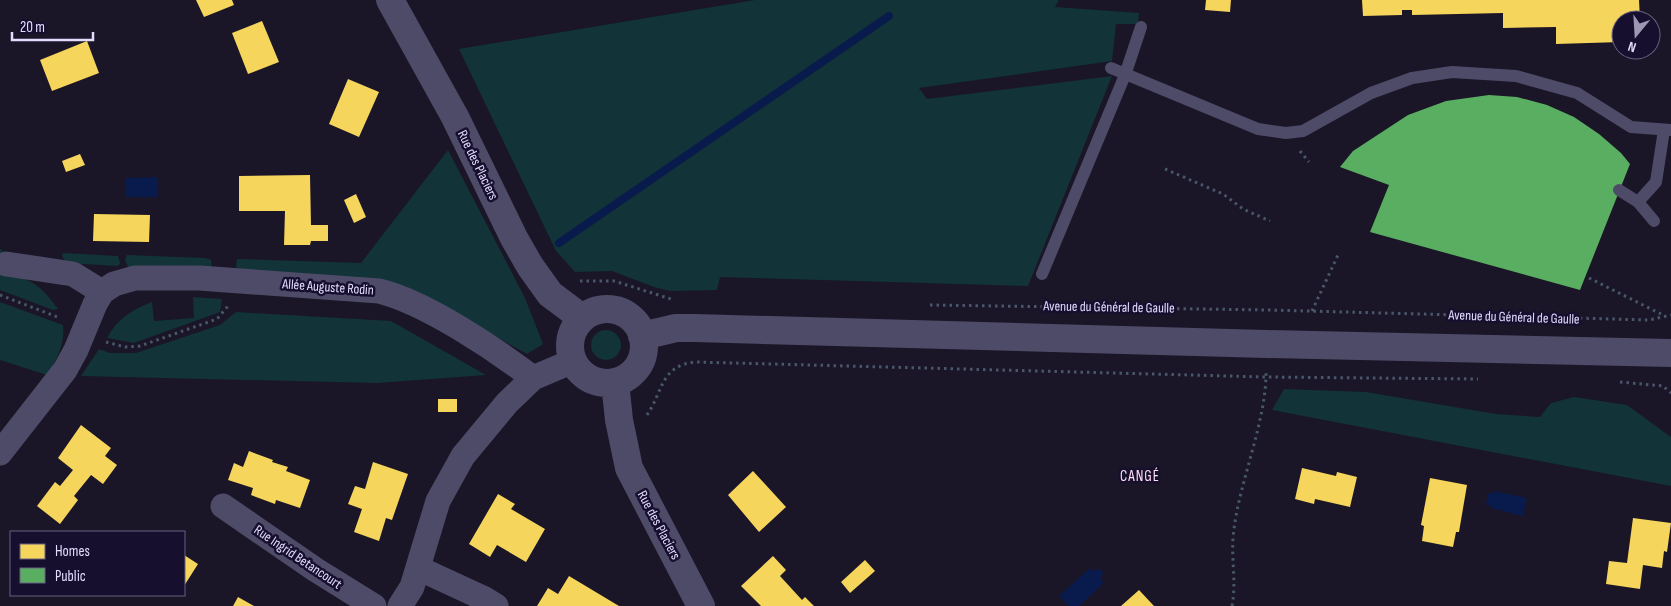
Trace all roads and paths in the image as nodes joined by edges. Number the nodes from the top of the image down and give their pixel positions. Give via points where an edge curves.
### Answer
1 (390, 0) edge
2 (1141, 27) dead end
3 (1110, 68) dead end
4 (1125, 74) junction
5 (1668, 130) edge
6 (1165, 169) dead end
7 (1620, 190) dead end
8 (1638, 202) junction
9 (1270, 221) dead end
10 (1654, 221) dead end
11 (1338, 255) dead end
12 (6, 264) dead end
13 (1042, 274) dead end
14 (1589, 278) dead end
15 (102, 292) junction
16 (0, 295) edge
17 (556, 299) junction
18 (678, 300) dead end
19 (233, 304) dead end
20 (922, 304) dead end
21 (1312, 311) junction
22 (1671, 315) edge
23 (1666, 316) junction
24 (582, 318) junction
25 (85, 331) junction
26 (642, 336) junction
27 (1671, 352) edge
28 (573, 361) junction
29 (533, 378) junction
30 (1266, 378) junction
31 (1483, 379) dead end
32 (1611, 381) dead end
33 (614, 382) junction
34 (1671, 394) edge
35 (619, 420) junction
36 (0, 453) edge
37 (223, 506) dead end
38 (418, 568) junction
39 (374, 606) edge
40 (400, 606) edge
41 (496, 606) edge
42 (701, 606) edge
43 (1232, 606) edge

1 - 17 street, Rue des Placiers via 455,117 514,238 539,280
2 - 4 lane
3 - 4 lane
4 - 5 lane via 1258,129 1286,133 1304,132 1372,93 1412,78 1452,72 1516,76 1577,93 1630,127
4 - 13 lane
5 - 8 lane via 1656,182
6 - 9 path via 1224,194 1243,209
7 - 8 lane
8 - 10 lane
11 - 21 path
12 - 15 street via 73,274
14 - 23 path
15 - 25 street
15 - 29 street, Allée Auguste Rodin via 114,284 136,278 199,278 379,291 410,302 480,342
16 - 25 path via 56,316
17 - 18 path via 579,281 586,280 614,281 644,293
17 - 24 street, Rue des Placiers
19 - 25 path via 217,319 140,346 111,345
20 - 21 path, Avenue du Général de Gaulle
21 - 23 path, Avenue du Général de Gaulle via 1649,320
22 - 23 path, Avenue du Général de Gaulle
24 - 26 street via 604,309 617,311 637,324
24 - 28 street via 570,338
25 - 36 street via 64,370
26 - 27 street via 676,328 695,328
26 - 33 street via 644,351 639,365 628,376
28 - 29 street
28 - 33 street via 583,374 598,382
29 - 38 street via 506,403 449,478 438,501
30 - 31 path
30 - 35 path via 695,362 668,372 647,415
30 - 43 path via 1233,530 1235,592
32 - 34 path via 1663,386
33 - 35 street, Rue des Placiers
35 - 42 street, Rue des Placiers via 629,468
37 - 39 street, Rue Ingrid Betancourt
38 - 40 street via 412,587
38 - 41 street

